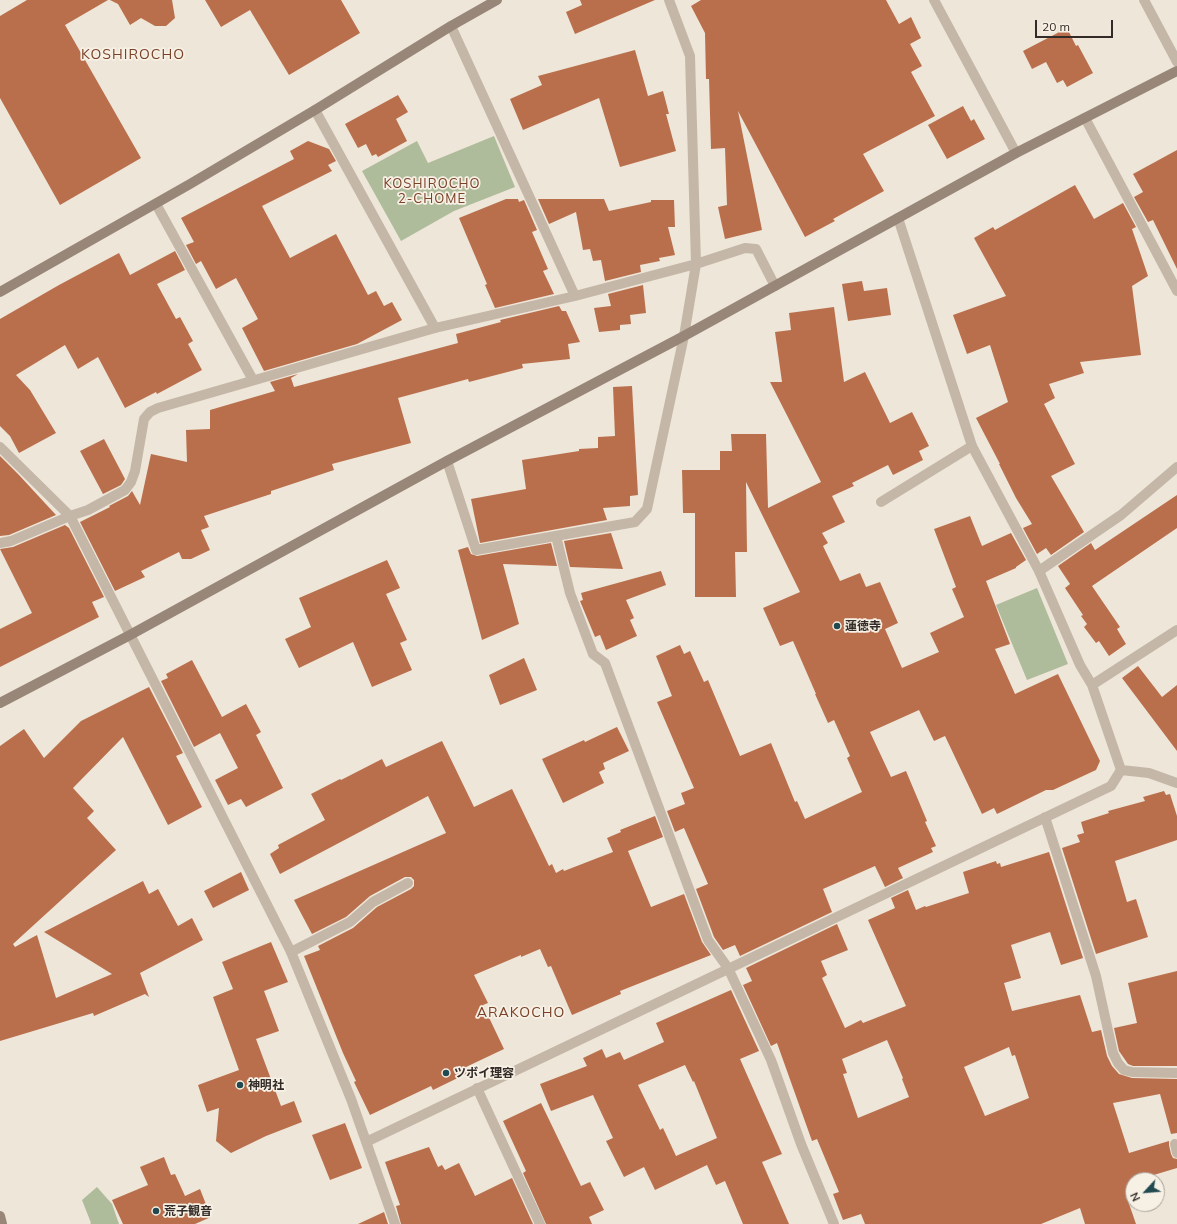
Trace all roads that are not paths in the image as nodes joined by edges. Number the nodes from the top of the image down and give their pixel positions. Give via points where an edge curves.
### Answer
1 (497, 0) edge
2 (669, 0) edge
3 (934, 0) edge
4 (1144, 0) edge
5 (451, 26) junction
6 (1177, 62) edge
7 (1177, 71) edge
8 (315, 110) junction
9 (1086, 118) junction
10 (1016, 154) junction
11 (156, 204) junction
12 (898, 218) junction
13 (696, 264) junction
14 (775, 286) junction
15 (1177, 291) edge
16 (0, 292) edge
17 (575, 296) junction
18 (435, 328) junction
19 (684, 336) junction
20 (253, 380) junction
21 (972, 446) junction
22 (0, 447) edge
23 (447, 461) junction
24 (1177, 467) edge
25 (881, 502) dead end
26 (70, 516) junction
27 (556, 536) junction
28 (0, 543) edge
29 (1039, 571) junction
30 (1177, 630) edge
31 (130, 635) junction
32 (1092, 685) junction
33 (0, 703) edge
34 (1121, 770) junction
35 (1177, 782) edge
36 (1045, 817) junction
37 (408, 883) dead end
38 (291, 952) junction
39 (728, 968) junction
40 (1177, 1073) edge
41 (477, 1088) junction
42 (366, 1142) junction
43 (0, 1216) edge
44 (2, 1224) edge
45 (395, 1224) edge
46 (540, 1224) edge
47 (834, 1224) edge

1 - 5 street
2 - 13 street via 690,56
3 - 10 street
4 - 6 street
5 - 8 street
5 - 17 street
7 - 9 street
8 - 11 street
8 - 18 street
9 - 10 street
9 - 15 street
10 - 12 street
11 - 16 street
11 - 20 street
12 - 14 street
12 - 21 street
13 - 14 street via 745,248 756,250
13 - 17 street
13 - 19 street
14 - 19 street
17 - 18 street
18 - 20 street
19 - 23 street
19 - 27 street via 647,510 635,522
20 - 26 street via 150,412 144,419 135,471 125,490 88,510
21 - 25 street
21 - 29 street
22 - 26 street
23 - 27 street via 476,550
23 - 31 street
24 - 29 street via 1121,515
26 - 28 street via 11,541
26 - 31 street
27 - 39 street via 570,593 593,654 605,663 708,940
29 - 32 street via 1080,665
30 - 32 street
31 - 33 street
31 - 38 street
32 - 34 street
34 - 35 street via 1149,773
34 - 36 street via 1111,786
36 - 39 street
36 - 40 street via 1096,976 1113,1053 1118,1063 1124,1070 1132,1072
37 - 38 street via 373,902 350,922
38 - 42 street
39 - 41 street
39 - 47 street via 771,1060 801,1144
41 - 42 street
41 - 46 street
42 - 45 street
43 - 44 street

